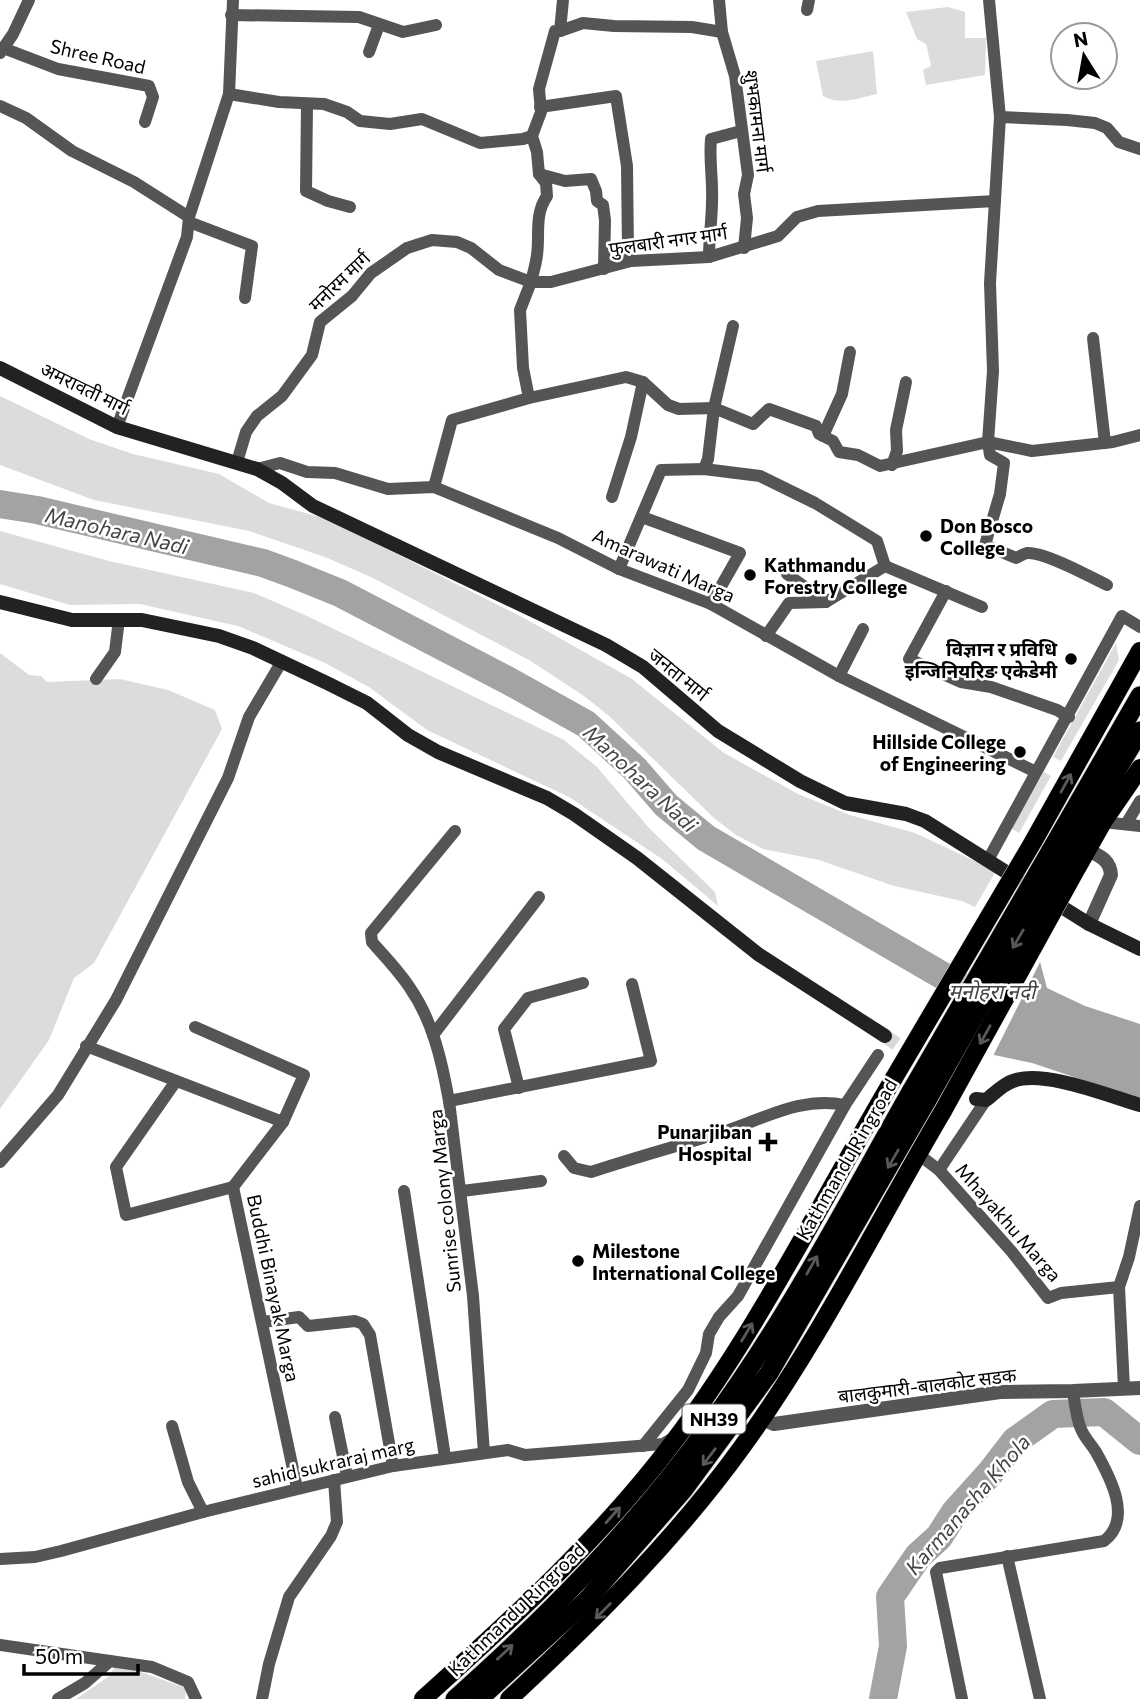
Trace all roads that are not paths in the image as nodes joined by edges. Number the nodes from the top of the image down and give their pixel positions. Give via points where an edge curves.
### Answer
1 (29, 0) edge
2 (233, 0) edge
3 (563, 0) edge
4 (719, 0) edge
5 (989, 0) edge
6 (231, 15) junction
7 (379, 25) junction
8 (436, 25) dead end
9 (560, 31) junction
10 (6, 32) edge
11 (722, 32) junction
12 (2, 51) edge
13 (369, 52) dead end
14 (229, 94) junction
15 (307, 104) junction
16 (0, 106) edge
17 (540, 107) junction
18 (1000, 117) junction
19 (145, 122) dead end
20 (741, 131) junction
21 (532, 136) junction
22 (1140, 149) edge
23 (539, 174) junction
24 (995, 201) junction
25 (350, 207) dead end
26 (189, 220) junction
27 (744, 248) junction
28 (709, 257) junction
29 (631, 261) junction
30 (604, 268) junction
31 (531, 282) junction
32 (245, 298) dead end
33 (733, 327) dead end
34 (1093, 338) dead end
35 (850, 352) dead end
36 (0, 368) edge
37 (906, 382) dead end
38 (643, 383) junction
39 (529, 398) junction
40 (714, 408) junction
41 (117, 427) junction
42 (1140, 435) edge
43 (823, 436) junction
44 (988, 442) junction
45 (1105, 443) junction
46 (237, 462) junction
47 (892, 465) junction
48 (257, 469) junction
49 (704, 469) junction
50 (433, 487) junction
51 (612, 497) dead end
52 (642, 517) junction
53 (885, 566) junction
54 (619, 569) junction
55 (787, 574) dead end
56 (1107, 585) dead end
57 (946, 592) junction
58 (0, 602) edge
59 (826, 602) junction
60 (710, 604) junction
61 (982, 607) dead end
62 (120, 619) junction
63 (1140, 628) edge
64 (863, 629) dead end
65 (766, 635) junction
66 (1140, 651) edge
67 (282, 661) junction
68 (839, 676) junction
69 (96, 679) dead end
70 (1140, 696) edge
71 (1069, 717) junction
72 (1140, 731) edge
73 (1140, 768) edge
74 (1036, 772) junction
75 (1140, 801) edge
76 (1103, 822) junction
77 (1126, 824) junction
78 (1140, 826) edge
79 (455, 831) dead end
80 (1086, 849) junction
81 (1056, 855) junction
82 (988, 860) junction
83 (539, 897) dead end
84 (1089, 924) junction
85 (1140, 949) edge
86 (583, 983) dead end
87 (632, 984) dead end
88 (195, 1027) dead end
89 (433, 1035) junction
90 (886, 1036) tunnel mouth
91 (86, 1045) junction
92 (878, 1055) dead end
93 (176, 1080) junction
94 (519, 1088) junction
95 (981, 1099) joint
96 (449, 1101) junction
97 (927, 1101) junction
98 (845, 1105) junction
99 (1140, 1105) edge
100 (283, 1122) junction
101 (918, 1154) junction
102 (564, 1156) dead end
103 (0, 1162) edge
104 (939, 1170) junction
105 (541, 1181) dead end
106 (233, 1187) junction
107 (404, 1191) dead end
108 (462, 1191) junction
109 (1140, 1206) edge
110 (1119, 1287) junction
111 (263, 1322) junction
112 (1124, 1388) junction
113 (1140, 1388) edge
114 (1073, 1391) junction
115 (335, 1417) dead end
116 (762, 1419) junction
117 (172, 1426) dead end
118 (678, 1434) junction
119 (643, 1446) junction
120 (484, 1452) junction
121 (445, 1457) junction
122 (393, 1466) junction
123 (341, 1478) junction
124 (297, 1488) junction
125 (202, 1512) junction
126 (1007, 1556) junction
127 (0, 1559) edge
128 (0, 1646) edge
129 (110, 1661) junction
130 (58, 1699) edge
131 (196, 1699) edge
132 (262, 1699) edge
133 (423, 1699) edge
134 (455, 1699) edge
135 (478, 1699) edge
136 (509, 1699) edge
137 (962, 1699) edge
138 (1040, 1699) edge

1 - 10 street
2 - 6 street
3 - 9 street
4 - 11 street, शुभकामना मार्ग
5 - 18 street
6 - 7 street via 359,17
6 - 14 street
7 - 8 street via 403,32
7 - 13 street
9 - 11 street via 583,23 692,26
9 - 17 street via 555,31 539,89
10 - 12 street
11 - 20 street, शुभकामना मार्ग
12 - 19 street, Shree Road via 58,69 149,86 153,97
14 - 15 street
14 - 26 street
15 - 21 street via 324,104 360,121 390,124 422,119 480,143
15 - 25 street via 306,191
16 - 26 street via 26,118 72,151 134,182
17 - 21 street
17 - 29 street via 616,96 627,166
18 - 22 street via 1095,123 1107,128 1119,142
18 - 24 street
20 - 27 street, शुभकामना मार्ग via 748,175
20 - 28 street via 711,139
21 - 23 street
23 - 30 street via 565,181 591,179 597,201 603,205
23 - 31 street via 547,196 540,205
24 - 27 street, फुलबारी नगर मार्ग via 818,211 797,217 778,236
24 - 44 street
26 - 32 street via 252,246
26 - 41 street via 187,237
27 - 28 street, फुलबारी नगर मार्ग
28 - 29 street, फुलबारी नगर मार्ग
29 - 30 street, फुलबारी नगर मार्ग
30 - 31 street, फुलबारी नगर मार्ग via 551,282
31 - 39 street via 520,310
31 - 46 street, मनोरम मार्ग via 499,270 457,242 432,240 407,248 320,322 312,355 282,396 257,416 246,432
33 - 40 street
34 - 45 street
35 - 43 street via 842,394
36 - 41 main road, अमरावती मार्ग
37 - 47 street
38 - 39 street via 626,377 610,379
38 - 40 street via 679,410
38 - 51 street
39 - 50 street via 452,420
40 - 43 street via 753,424 769,409 816,426
40 - 49 street
41 - 46 main road, अमरावती मार्ग
42 - 45 street
43 - 47 street via 833,441 839,452 858,455 880,467
44 - 45 street via 1032,451
44 - 47 street
44 - 56 street via 990,455 1004,463 985,545 1016,558 1029,553 1060,563
46 - 48 main road, जनता मार्ग
48 - 50 street, Amarawati Marga via 280,463 388,489
48 - 82 main road, जनता मार्ग via 313,506 557,621 643,667 718,731 800,782 845,803 925,821
49 - 52 street via 661,470
49 - 53 street via 760,477 815,503 877,541
50 - 54 street, Amarawati Marga via 558,538
52 - 54 street
52 - 60 street via 740,553
53 - 57 street
53 - 59 street
54 - 60 street, Amarawati Marga
55 - 59 street
57 - 61 street
57 - 71 street via 909,659 961,682 991,687
58 - 62 main road via 72,621
59 - 65 street via 789,603
60 - 65 street, Amarawati Marga
62 - 67 main road via 219,636
62 - 69 street via 115,652
63 - 71 street via 1122,616
64 - 68 street
65 - 68 street, Amarawati Marga
81 -> 66 main road
67 - 90 main road via 367,703 438,752 574,814 758,954
67 - 91 street via 249,717 228,778 116,1000
68 - 74 street, Amarawati Marga
70 - 81 highway, Kathmandu Ringroad / NH39
71 - 74 street
72 - 81 highway, Kathmandu Ringroad / NH39
73 - 76 main road
74 - 82 street
75 - 77 street
76 - 77 street
76 - 80 main road
77 - 78 street
79 - 89 street via 371,933 372,942 411,989
80 - 81 main road
80 - 84 street via 1104,858 1111,868
81 - 97 highway, Kathmandu Ringroad / NH39, bridge
118 -> 81 main road, bridge via 729,1363 894,1078
82 - 84 main road, जनता मार्ग
83 - 89 street
84 - 85 main road, जनता मार्ग
86 - 94 street via 528,998 504,1029
87 - 94 street, Sunrise colony Marga via 651,1061
88 - 100 street via 304,1075
89 - 96 street
91 - 93 street
91 - 103 street via 58,1095
92 - 98 street
93 - 100 street
93 - 106 street, Buddhi Binayak Marga via 116,1167 126,1215
94 - 96 street, Sunrise colony Marga
95 - 99 main road via 1013,1081 1031,1078 1059,1080
95 - 104 street
96 - 108 street, Sunrise colony Marga
97 - 101 main road
134 -> 97 highway, Kathmandu Ringroad / NH39 via 587,1573 640,1515 709,1426
97 -> 135 highway, Kathmandu Ringroad / NH39 via 769,1373 684,1489 587,1600
98 - 102 street via 825,1101 800,1105 591,1172 574,1168
98 - 119 street via 738,1296 709,1334 706,1353 688,1390
100 - 106 street
101 - 104 street, Mhayakhu Marga
101 - 116 main road
104 - 110 street, Mhayakhu Marga via 1048,1298
105 - 108 street
106 - 111 street, Buddhi Binayak Marga
107 - 121 street
108 - 120 street, Sunrise colony Marga
109 - 110 street
110 - 112 street
111 - 122 street via 299,1317 308,1326 363,1324 370,1335
111 - 124 street, Buddhi Binayak Marga
112 - 113 street, बालकुमारी-बालकोट सडक
112 - 114 street, बालकुमारी-बालकोट सडक
114 - 116 street, बालकुमारी-बालकोट सडक via 1000,1392 774,1424
114 - 126 street via 1081,1431 1115,1494 1119,1519 1104,1541
115 - 123 street
116 -> 136 main road via 690,1514 604,1611
117 - 125 street
118 - 119 street, sahid sukraraj marg via 663,1444
133 -> 118 main road via 564,1568 638,1487
119 - 120 street, sahid sukraraj marg via 525,1455 508,1450
120 - 121 street, sahid sukraraj marg
121 - 122 street, sahid sukraraj marg
122 - 123 street, sahid sukraraj marg
123 - 124 street, sahid sukraraj marg
123 - 132 street via 337,1522 289,1597
124 - 125 street, sahid sukraraj marg
125 - 127 street, sahid sukraraj marg via 35,1558
126 - 137 street via 936,1572
126 - 138 street
128 - 129 street
129 - 130 street
129 - 131 street via 152,1667 188,1682

